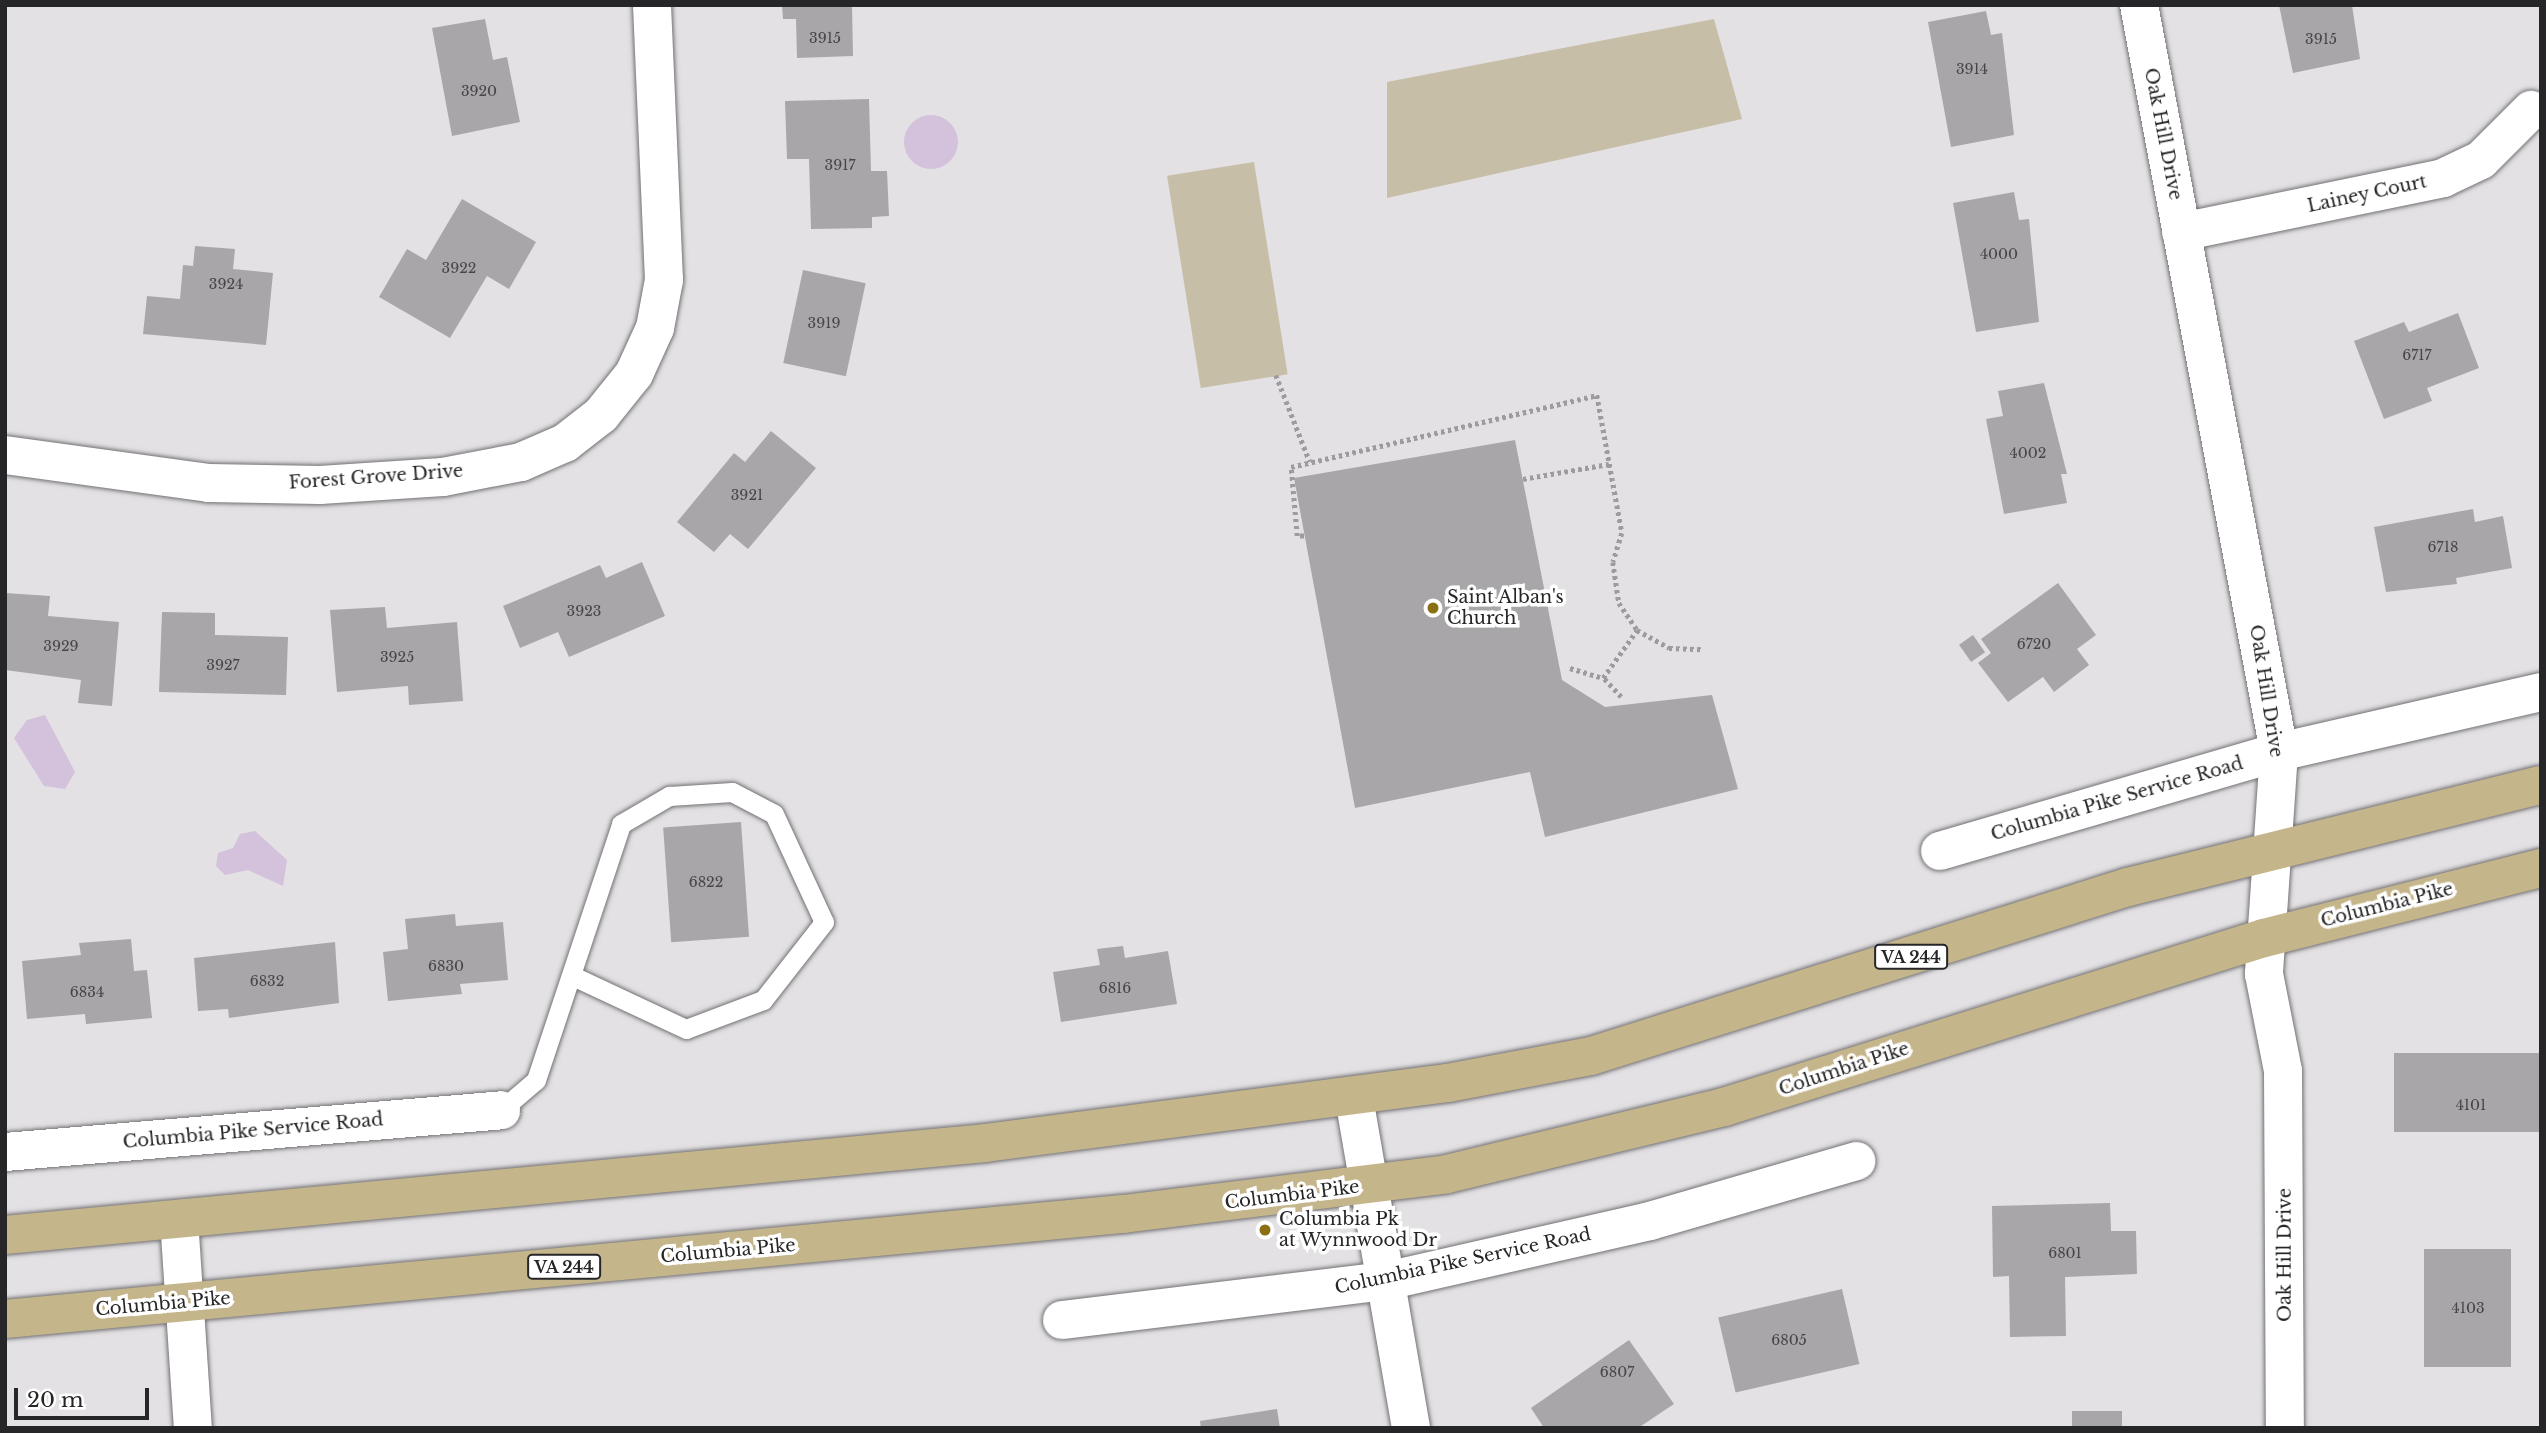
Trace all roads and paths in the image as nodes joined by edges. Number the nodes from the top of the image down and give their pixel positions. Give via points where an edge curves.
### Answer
1 (652, 5) edge
2 (2139, 5) edge
3 (2532, 110) dead end
4 (2181, 232) junction
5 (1276, 375) dead end
6 (5, 455) edge
7 (1310, 462) junction
8 (1609, 464) junction
9 (1523, 479) dead end
10 (1304, 536) dead end
11 (1637, 630) junction
12 (1702, 649) dead end
13 (1570, 667) dead end
14 (1603, 678) junction
15 (2541, 692) edge
16 (1621, 697) dead end
17 (2279, 752) junction
18 (2541, 785) edge
19 (1940, 851) dead end
20 (2272, 852) junction
21 (2541, 868) edge
22 (2264, 938) junction
23 (575, 976) junction
24 (1354, 1098) junction
25 (501, 1110) joint
26 (5, 1152) edge
27 (1856, 1161) dead end
28 (1370, 1186) junction
29 (179, 1219) junction
30 (5, 1235) edge
31 (1386, 1281) junction
32 (185, 1302) junction
33 (5, 1319) edge
34 (1062, 1320) dead end
35 (193, 1428) edge
36 (1411, 1428) edge
37 (2285, 1428) edge

1 - 6 street, Forest Grove Drive via 664,280 655,328 635,374 601,415 565,443 521,462 443,477 320,485 209,483
2 - 4 street, Oak Hill Drive
3 - 4 street, Lainey Court via 2481,160 2443,178
4 - 17 street, Oak Hill Drive
5 - 7 path
7 - 8 path via 1597,395
7 - 10 path via 1291,467 1288,483 1297,536
8 - 9 path
8 - 11 path via 1622,533 1613,562 1619,603
11 - 12 path via 1670,648
11 - 14 path
13 - 14 path
14 - 16 path
15 - 17 street, Columbia Pike Service Road
17 - 19 street, Columbia Pike Service Road
17 - 20 street, Oak Hill Drive
18 - 20 main road, VA 244
20 - 22 street, Oak Hill Drive
20 - 24 main road, VA 244 via 2128,887 1591,1056
21 - 22 main road, Columbia Pike / VA 244
22 - 28 main road, Columbia Pike / VA 244 via 1724,1107 1573,1147
22 - 37 street, Oak Hill Drive via 2264,974 2283,1070
23 - 23 lane via 621,824 669,796 732,792 774,814 824,922 763,1000 686,1029
23 - 25 lane via 536,1080
24 - 28 street
24 - 29 main road, VA 244 via 985,1143
25 - 26 street, Columbia Pike Service Road
27 - 31 street, Columbia Pike Service Road via 1650,1221
28 - 31 street
28 - 32 main road, Columbia Pike / VA 244
29 - 30 main road, VA 244
29 - 32 street
31 - 34 street, Columbia Pike Service Road
31 - 36 street
32 - 33 main road, Columbia Pike / VA 244
32 - 35 street

